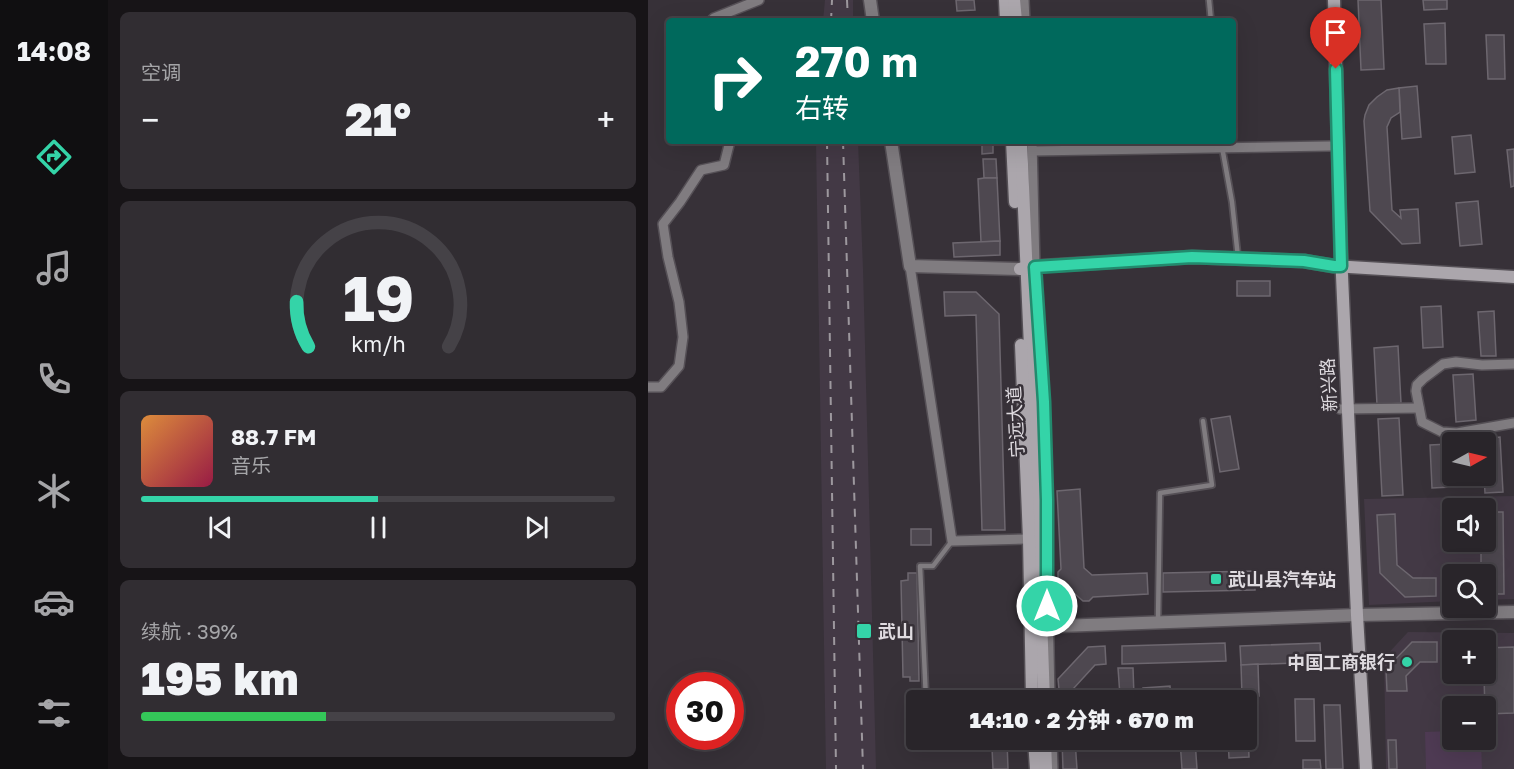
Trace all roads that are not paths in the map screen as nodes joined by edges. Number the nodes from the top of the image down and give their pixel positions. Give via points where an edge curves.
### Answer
1 (759, 0) edge
2 (870, 0) edge
3 (1005, 0) edge
4 (1014, 0) edge
5 (1024, 0) edge
6 (1209, 0) edge
7 (1327, 0) edge
8 (1334, 0) edge
9 (714, 18) edge
10 (873, 18) edge
11 (1006, 18) edge
12 (1016, 18) edge
13 (1025, 18) edge
14 (1211, 18) edge
15 (729, 144) edge
16 (891, 144) edge
17 (1012, 144) edge
18 (1021, 144) edge
19 (1222, 144) edge
20 (1032, 146) edge
21 (1330, 146) junction
22 (1238, 258) junction
23 (910, 266) junction
24 (1337, 266) junction
25 (1026, 268) junction
26 (1514, 277) edge
27 (1514, 364) edge
28 (648, 387) edge
29 (1419, 408) junction
30 (1344, 409) junction
31 (1203, 421) dead end
32 (1514, 423) edge
33 (1029, 539) junction
34 (952, 541) junction
35 (1514, 612) edge
36 (1353, 615) junction
37 (1158, 623) junction
38 (1040, 627) junction
39 (926, 690) edge
40 (1033, 690) edge
41 (1043, 690) edge
42 (1049, 690) edge
43 (1035, 750) edge
44 (1045, 750) edge
45 (1052, 750) edge
46 (1036, 769) edge
47 (1046, 769) edge
48 (1053, 769) edge
49 (1358, 769) edge
50 (1366, 769) edge

1 - 9 street
2 - 10 street
3 - 11 main road
4 - 12 main road
5 - 13 street
6 - 14 lane
7 - 21 main road, 新兴路
8 - 24 main road, 新兴路
15 - 28 street via 724,165 701,170 663,224 680,302 683,337 679,366 661,387
16 - 23 street
17 - 25 main road, 宁远大道
18 - 25 main road, 宁远大道
19 - 20 street
19 - 21 street
19 - 22 lane
20 - 25 street, 宁远大道
21 - 24 main road, 新兴路
22 - 24 main road
22 - 25 main road via 1192,257
23 - 25 street
23 - 34 street
24 - 26 main road
24 - 30 main road, 新兴路
25 - 33 main road, 宁远大道
25 - 38 main road, 宁远大道
27 - 29 street via 1443,364 1417,385
29 - 30 street
29 - 32 street via 1422,422 1442,432
30 - 36 main road, 新兴路
31 - 37 lane via 1212,485 1160,493
33 - 34 street
33 - 38 main road, 宁远大道
34 - 39 lane via 933,566 920,566
35 - 36 street
36 - 37 street
36 - 49 main road, 新兴路
36 - 50 main road, 新兴路
37 - 38 street
38 - 40 main road, 宁远大道
38 - 41 main road, 宁远大道
38 - 42 street, 宁远大道
43 - 46 main road
44 - 47 main road
45 - 48 street

